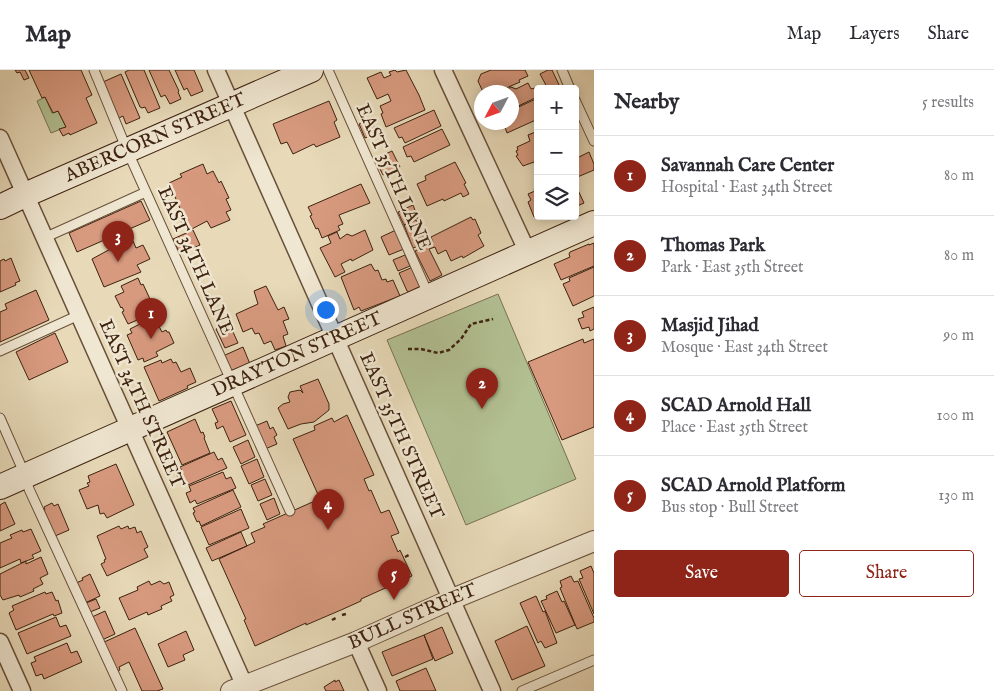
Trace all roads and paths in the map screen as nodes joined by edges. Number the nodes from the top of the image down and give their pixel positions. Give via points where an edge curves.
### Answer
1 (94, 70) edge
2 (216, 70) edge
3 (311, 70) edge
4 (328, 70) edge
5 (443, 70) edge
6 (562, 70) edge
7 (568, 85) edge
8 (232, 105) junction
9 (579, 109) edge
10 (0, 138) edge
11 (594, 141) edge
12 (127, 150) junction
13 (146, 192) junction
14 (25, 195) junction
15 (0, 207) edge
16 (594, 224) edge
17 (44, 238) junction
18 (528, 253) junction
19 (430, 296) junction
20 (79, 315) junction
21 (493, 319) dead end
22 (335, 338) junction
23 (408, 349) dead end
24 (0, 351) edge
25 (233, 384) junction
26 (0, 418) edge
27 (130, 428) junction
28 (25, 475) junction
29 (0, 487) edge
30 (290, 511) dead end
31 (594, 541) edge
32 (409, 555) dead end
33 (405, 557) dead end
34 (450, 600) junction
35 (0, 642) edge
36 (356, 642) junction
37 (594, 660) edge
38 (241, 689) edge
39 (22, 691) edge
40 (122, 691) edge
41 (378, 691) edge
42 (492, 691) edge
43 (522, 691) edge

1 - 12 lane, EAST 34TH LANE
2 - 8 street, EAST 35TH STREET
3 - 8 main road, ABERCORN STREET
4 - 19 lane, EAST 35TH LANE
5 - 18 street
6 - 7 lane
8 - 12 main road, ABERCORN STREET
8 - 22 street, EAST 35TH STREET
9 - 11 lane
10 - 14 street, EAST 34TH STREET
12 - 13 lane, EAST 34TH LANE
12 - 14 main road, ABERCORN STREET
13 - 17 lane
13 - 25 lane, EAST 34TH LANE
14 - 15 main road, ABERCORN STREET
14 - 17 street, EAST 34TH STREET
16 - 18 main road, DRAYTON STREET
17 - 20 street, EAST 34TH STREET
18 - 19 main road, DRAYTON STREET
19 - 22 main road, DRAYTON STREET
20 - 24 lane
20 - 27 street, EAST 34TH STREET
21 - 23 path via 471,324 450,350 438,353
22 - 25 main road, DRAYTON STREET
22 - 34 street, EAST 35TH STREET
25 - 27 main road, DRAYTON STREET
25 - 30 lane, EAST 34TH LANE
26 - 28 lane
27 - 28 main road, DRAYTON STREET
27 - 38 street, EAST 34TH STREET
28 - 29 main road, DRAYTON STREET
28 - 40 lane
31 - 34 street, BULL STREET
32 - 33 path
34 - 36 street, BULL STREET
34 - 42 street, EAST 35TH STREET
35 - 39 street
36 - 38 street, BULL STREET
36 - 41 street
37 - 43 lane

